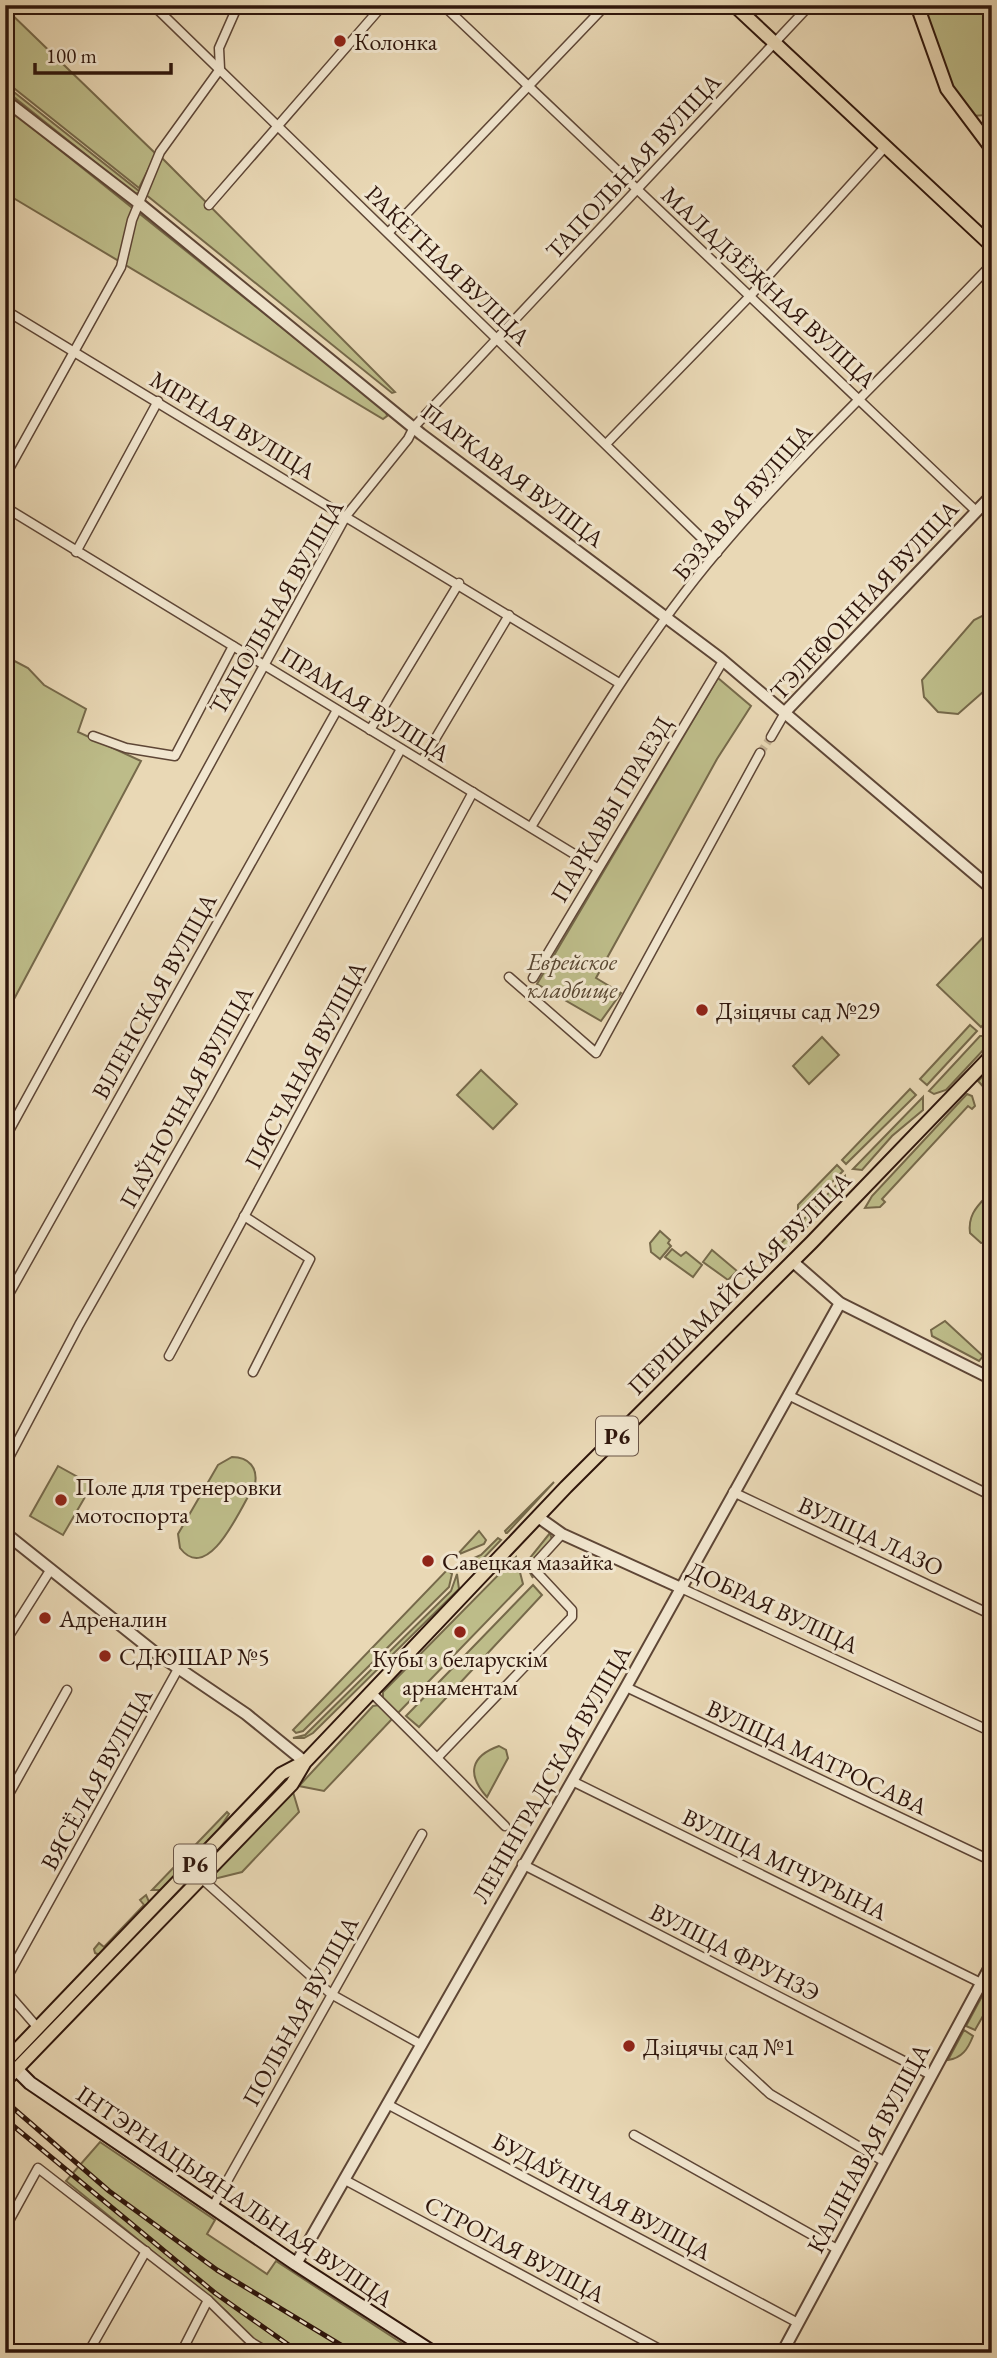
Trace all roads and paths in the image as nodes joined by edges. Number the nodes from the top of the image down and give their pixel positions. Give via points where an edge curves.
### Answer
1 (153, 5) edge
2 (238, 5) edge
3 (383, 5) edge
4 (443, 5) edge
5 (607, 5) edge
6 (734, 5) edge
7 (810, 5) edge
8 (916, 5) edge
9 (774, 44) junction
10 (220, 69) junction
11 (529, 87) junction
12 (5, 100) edge
13 (275, 126) junction
14 (885, 147) junction
15 (992, 149) edge
16 (638, 190) junction
17 (140, 204) junction
18 (209, 205) dead end
19 (389, 232) junction
20 (992, 247) edge
21 (992, 264) edge
22 (750, 296) junction
23 (5, 310) edge
24 (497, 339) junction
25 (74, 352) junction
26 (860, 400) junction
27 (158, 401) junction
28 (414, 427) junction
29 (606, 444) junction
30 (5, 476) edge
31 (992, 495) edge
32 (5, 507) edge
33 (976, 511) junction
34 (346, 516) junction
35 (76, 552) junction
36 (716, 553) junction
37 (459, 583) junction
38 (509, 615) junction
39 (668, 618) junction
40 (233, 646) junction
41 (723, 661) junction
42 (264, 664) junction
43 (619, 683) junction
44 (337, 710) junction
45 (786, 711) junction
46 (370, 730) junction
47 (93, 736) dead end
48 (771, 737) tunnel mouth
49 (401, 749) junction
50 (760, 753) tunnel mouth
51 (422, 761) junction
52 (473, 792) junction
53 (531, 827) junction
54 (597, 868) junction
55 (992, 889) edge
56 (509, 977) dead end
57 (533, 978) dead end
58 (992, 1055) edge
59 (5, 1138) edge
60 (244, 1216) junction
61 (792, 1261) junction
62 (5, 1301) edge
63 (840, 1303) junction
64 (169, 1356) dead end
65 (253, 1372) dead end
66 (991, 1376) edge
67 (788, 1395) junction
68 (5, 1465) edge
69 (733, 1492) junction
70 (992, 1496) edge
71 (538, 1517) junction
72 (5, 1532) edge
73 (562, 1534) junction
74 (51, 1569) junction
75 (681, 1588) junction
76 (992, 1615) edge
77 (5, 1642) edge
78 (178, 1669) junction
79 (626, 1687) junction
80 (67, 1690) dead end
81 (371, 1692) junction
82 (992, 1732) edge
83 (438, 1757) junction
84 (305, 1762) junction
85 (572, 1781) junction
86 (5, 1801) edge
87 (505, 1826) dead end
88 (422, 1834) dead end
89 (992, 1861) edge
90 (522, 1864) junction
91 (201, 1878) junction
92 (992, 1963) edge
93 (5, 1981) edge
94 (981, 1983) junction
95 (5, 1990) edge
96 (331, 1994) junction
97 (38, 2028) junction
98 (422, 2045) junction
99 (730, 2057) dead end
100 (11, 2066) edge
101 (931, 2075) junction
102 (5, 2081) edge
103 (387, 2104) junction
104 (634, 2135) dead end
105 (885, 2162) junction
106 (345, 2179) junction
107 (212, 2207) junction
108 (5, 2228) edge
109 (837, 2249) junction
110 (146, 2251) junction
111 (296, 2264) junction
112 (208, 2301) junction
113 (798, 2323) junction
114 (255, 2349) edge
115 (88, 2353) edge
116 (181, 2353) edge
117 (269, 2353) edge
118 (434, 2353) edge
119 (667, 2353) edge
120 (782, 2353) edge

1 - 10 street, РАКЕТНАЯ ВУЛІЦА
2 - 10 street via 219,48
3 - 13 street
4 - 11 street, МАЛАДЗЁЖНАЯ ВУЛІЦА
5 - 11 street
6 - 9 main road
7 - 9 street, ТАПОЛЬНАЯ ВУЛІЦА
8 - 15 main road via 947,89
9 - 14 main road
9 - 16 street, ТАПОЛЬНАЯ ВУЛІЦА
10 - 13 street, РАКЕТНАЯ ВУЛІЦА
10 - 17 street via 160,152
11 - 16 street, МАЛАДЗЁЖНАЯ ВУЛІЦА
11 - 19 street
12 - 17 street, ПАРКАВАЯ ВУЛІЦА
13 - 18 street
13 - 19 street, РАКЕТНАЯ ВУЛІЦА
14 - 20 main road
14 - 22 street
16 - 22 street, МАЛАДЗЁЖНАЯ ВУЛІЦА
16 - 24 street, ТАПОЛЬНАЯ ВУЛІЦА
17 - 25 street via 121,267
17 - 28 street, ПАРКАВАЯ ВУЛІЦА
19 - 24 street, РАКЕТНАЯ ВУЛІЦА
21 - 26 street, БЭЗАВАЯ ВУЛІЦА
22 - 26 street, МАЛАДЗЁЖНАЯ ВУЛІЦА
22 - 29 street
23 - 25 street, МІРНАЯ ВУЛІЦА
24 - 28 street, ТАПОЛЬНАЯ ВУЛІЦА
24 - 29 street, РАКЕТНАЯ ВУЛІЦА
25 - 27 street, МІРНАЯ ВУЛІЦА
25 - 30 street
26 - 33 street, МАЛАДЗЁЖНАЯ ВУЛІЦА
26 - 36 street, БЭЗАВАЯ ВУЛІЦА
27 - 34 street, МІРНАЯ ВУЛІЦА
27 - 35 street
28 - 34 street, ТАПОЛЬНАЯ ВУЛІЦА
28 - 39 street, ПАРКАВАЯ ВУЛІЦА
29 - 36 street, РАКЕТНАЯ ВУЛІЦА
31 - 33 street, ТЭЛЕФОННАЯ ВУЛІЦА
32 - 35 street, ПРАМАЯ ВУЛІЦА
33 - 45 street, ТЭЛЕФОННАЯ ВУЛІЦА
34 - 37 street, МІРНАЯ ВУЛІЦА
34 - 42 street, ТАПОЛЬНАЯ ВУЛІЦА
35 - 40 street, ПРАМАЯ ВУЛІЦА
36 - 39 street, БЭЗАВАЯ ВУЛІЦА
37 - 38 street, МІРНАЯ ВУЛІЦА
37 - 46 street
38 - 43 street, МІРНАЯ ВУЛІЦА
38 - 51 street
39 - 41 street, ПАРКАВАЯ ВУЛІЦА
39 - 43 street, БЭЗАВАЯ ВУЛІЦА
40 - 42 street, ПРАМАЯ ВУЛІЦА
40 - 47 street via 174,756
41 - 45 street, ПАРКАВАЯ ВУЛІЦА
41 - 54 street, ПАРКАВЫ ПРАЕЗД
42 - 44 street, ПРАМАЯ ВУЛІЦА
42 - 59 street, ТАПОЛЬНАЯ ВУЛІЦА
43 - 53 street, БЭЗАВАЯ ВУЛІЦА
44 - 46 street, ПРАМАЯ ВУЛІЦА
44 - 62 street, ВІЛЕНСКАЯ ВУЛІЦА
45 - 48 street, ТЭЛЕФОННАЯ ВУЛІЦА
45 - 55 street, ПАРКАВАЯ ВУЛІЦА
46 - 49 street, ПРАМАЯ ВУЛІЦА
49 - 51 street, ПРАМАЯ ВУЛІЦА
49 - 68 street, ПАЎНОЧНАЯ ВУЛІЦА
50 - 56 street via 596,1053
51 - 52 street, ПРАМАЯ ВУЛІЦА
52 - 53 street, ПРАМАЯ ВУЛІЦА
52 - 60 street, ПЯСЧАНАЯ ВУЛІЦА
53 - 54 street, ПРАМАЯ ВУЛІЦА
54 - 57 street, ПАРКАВЫ ПРАЕЗД
58 - 61 main road, ПЕРШАМАЙСКАЯ ВУЛІЦА / Р6
60 - 64 street, ПЯСЧАНАЯ ВУЛІЦА
60 - 65 street via 310,1259
61 - 63 street
61 - 71 main road, ПЕРШАМАЙСКАЯ ВУЛІЦА / Р6
63 - 66 street
63 - 67 street, ЛЕНІНГРАДСКАЯ ВУЛІЦА
67 - 69 street, ЛЕНІНГРАДСКАЯ ВУЛІЦА
67 - 70 street
69 - 75 street, ЛЕНІНГРАДСКАЯ ВУЛІЦА
69 - 76 street, ВУЛІЦА ЛАЗО
71 - 73 street, ДОБРАЯ ВУЛІЦА
71 - 81 main road, ПЕРШАМАЙСКАЯ ВУЛІЦА / Р6
72 - 74 street
73 - 75 street, ДОБРАЯ ВУЛІЦА
73 - 83 street via 532,1567 572,1610 572,1617
74 - 77 street
74 - 78 street
75 - 79 street, ЛЕНІНГРАДСКАЯ ВУЛІЦА
75 - 82 street, ДОБРАЯ ВУЛІЦА
78 - 84 street via 246,1714
78 - 93 street, ВЯСЁЛАЯ ВУЛІЦА
79 - 85 street, ЛЕНІНГРАДСКАЯ ВУЛІЦА
79 - 89 street, ВУЛІЦА МАТРОСАВА
80 - 86 street
81 - 83 street
81 - 84 main road, ПЕРШАМАЙСКАЯ ВУЛІЦА / Р6
83 - 87 street
84 - 91 main road, ПЕРШАМАЙСКАЯ ВУЛІЦА / Р6 via 292,1784
84 - 97 main road, ПЕРШАМАЙСКАЯ ВУЛІЦА / Р6 via 281,1774
85 - 90 street, ЛЕНІНГРАДСКАЯ ВУЛІЦА
85 - 94 street, ВУЛІЦА МІЧУРЫНА
88 - 96 street, ПОЛЬНАЯ ВУЛІЦА
90 - 98 street, ЛЕНІНГРАДСКАЯ ВУЛІЦА
90 - 101 street, ВУЛІЦА ФРУНЗЭ
91 - 96 street
91 - 100 main road, ПЕРШАМАЙСКАЯ ВУЛІЦА / Р6
92 - 94 street, КАЛІНАВАЯ ВУЛІЦА
94 - 101 street, КАЛІНАВАЯ ВУЛІЦА
95 - 97 street
96 - 98 street
96 - 107 street, ПОЛЬНАЯ ВУЛІЦА
97 - 100 main road, ПЕРШАМАЙСКАЯ ВУЛІЦА / Р6
98 - 103 street, ЛЕНІНГРАДСКАЯ ВУЛІЦА
99 - 105 street via 770,2094
100 - 102 main road, ПЕРШАМАЙСКАЯ ВУЛІЦА / Р6
100 - 107 main road, ІНТЭРНАЦЫЯНАЛЬНАЯ ВУЛІЦА
101 - 105 street, КАЛІНАВАЯ ВУЛІЦА
103 - 106 street, ЛЕНІНГРАДСКАЯ ВУЛІЦА
103 - 113 street, БУДАЎНІЧАЯ ВУЛІЦА
104 - 109 street
105 - 109 street, КАЛІНАВАЯ ВУЛІЦА
106 - 111 street, ЛЕНІНГРАДСКАЯ ВУЛІЦА
106 - 119 street, СТРОГАЯ ВУЛІЦА
107 - 111 main road, ІНТЭРНАЦЫЯНАЛЬНАЯ ВУЛІЦА
108 - 110 street via 38,2168
109 - 113 street, КАЛІНАВАЯ ВУЛІЦА
110 - 112 street
110 - 115 street
111 - 118 main road, ІНТЭРНАЦЫЯНАЛЬНАЯ ВУЛІЦА
112 - 114 street
112 - 116 street
113 - 120 street, КАЛІНАВАЯ ВУЛІЦА
114 - 117 street

